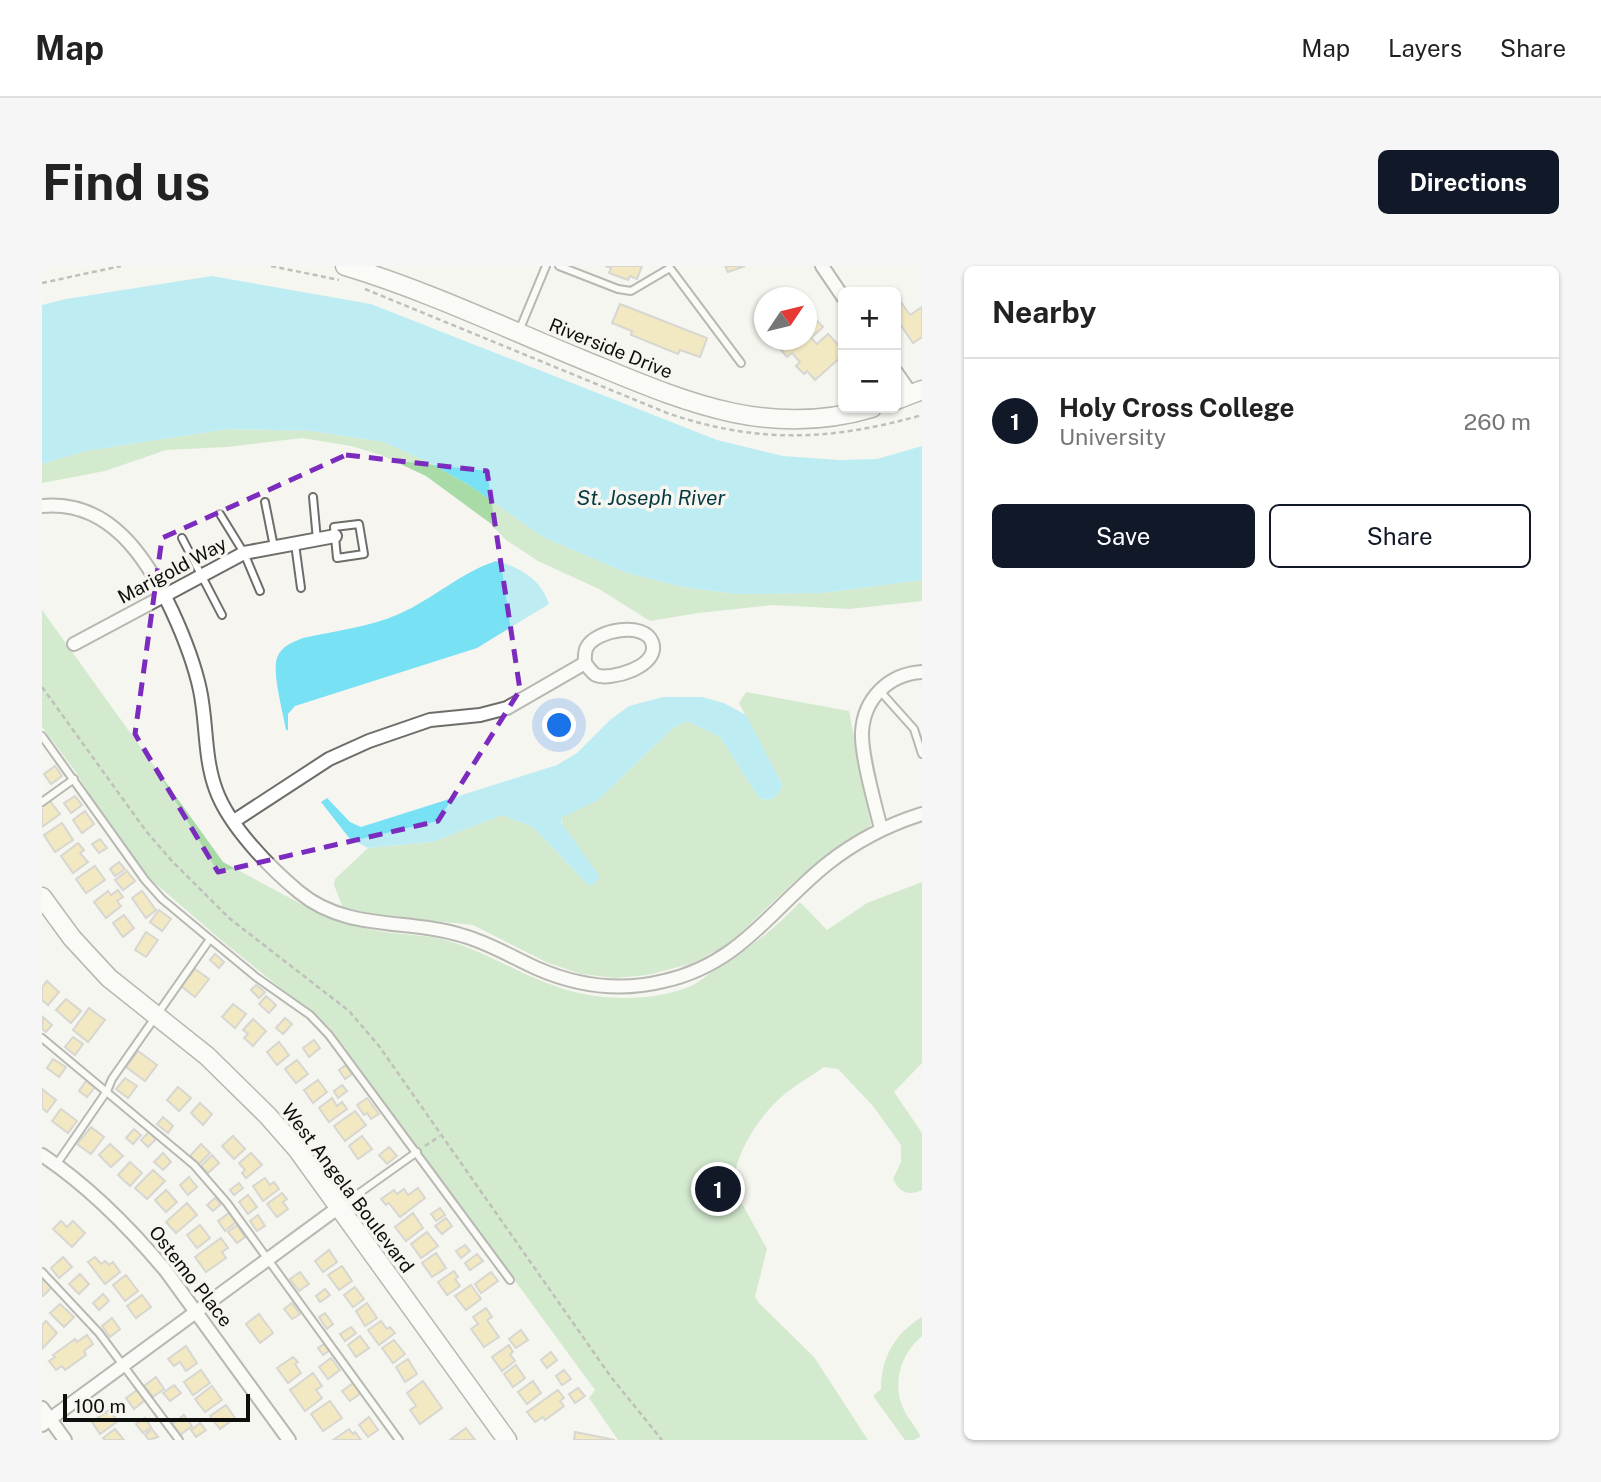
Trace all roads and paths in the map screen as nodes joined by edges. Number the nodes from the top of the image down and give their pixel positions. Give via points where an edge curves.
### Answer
1 (121, 266) edge
2 (345, 266) edge
3 (546, 266) edge
4 (559, 266) edge
5 (822, 266) edge
6 (42, 283) edge
7 (838, 290) edge
8 (518, 333) junction
9 (741, 363) dead end
10 (844, 413) edge
11 (313, 496) dead end
12 (265, 502) dead end
13 (42, 506) edge
14 (220, 514) dead end
15 (335, 536) junction
16 (182, 538) dead end
17 (317, 540) junction
18 (295, 544) junction
19 (274, 547) junction
20 (244, 553) junction
21 (200, 576) junction
22 (301, 588) dead end
23 (260, 591) dead end
24 (164, 595) junction
25 (222, 615) dead end
26 (74, 644) dead end
27 (585, 663) junction
28 (922, 672) edge
29 (880, 691) junction
30 (42, 736) edge
31 (922, 754) edge
32 (74, 779) junction
33 (42, 802) edge
34 (922, 814) edge
35 (234, 821) junction
36 (881, 829) junction
37 (42, 897) edge
38 (210, 939) junction
39 (156, 1015) junction
40 (42, 1038) edge
41 (107, 1091) junction
42 (441, 1135) dead end
43 (417, 1152) junction
44 (42, 1155) edge
45 (57, 1165) junction
46 (339, 1208) junction
47 (268, 1259) junction
48 (42, 1272) edge
49 (509, 1280) dead end
50 (196, 1311) junction
51 (123, 1365) junction
52 (45, 1417) edge
53 (65, 1440) edge
54 (179, 1440) edge
55 (289, 1440) edge
56 (398, 1440) edge
57 (507, 1440) edge

1 - 6 path
2 - 8 street, Riverside Drive
3 - 8 lane
4 - 9 lane via 631,291 670,268
5 - 7 street
8 - 10 street, Riverside Drive via 688,402 732,414 781,419
11 - 17 lane
12 - 19 lane
13 - 24 street via 81,510 120,532 137,550
14 - 20 lane
15 - 15 lane via 337,558 364,554 359,524 334,527
15 - 17 street, Marigold Way
16 - 21 lane
17 - 18 street, Marigold Way
18 - 19 street, Marigold Way
18 - 22 lane
19 - 20 street, Marigold Way
20 - 21 street, Marigold Way
20 - 23 lane
21 - 24 street, Marigold Way
21 - 25 lane
24 - 26 street, Marigold Way
24 - 35 street via 194,663 216,792
27 - 27 street via 585,649 605,633 639,630 652,641 654,652 643,666 605,677 594,674
27 - 35 street via 507,708 430,720 339,754
28 - 29 street via 906,673
29 - 31 lane via 914,729
29 - 36 street via 870,702 862,731
30 - 32 lane
32 - 33 lane
32 - 38 lane via 145,880
34 - 36 street
35 - 36 street via 297,891 335,914 467,936 568,980 618,987 674,979 719,960 829,863
37 - 39 street, West Angela Boulevard via 108,978
38 - 39 lane
38 - 43 lane via 310,1015
39 - 41 lane
39 - 46 street, West Angela Boulevard via 207,1056 268,1116
40 - 41 lane
41 - 45 lane
41 - 47 lane via 194,1165
42 - 43 path
43 - 46 lane
43 - 49 lane
44 - 45 street, Ostemo Place
45 - 50 street, Ostemo Place via 147,1248
46 - 47 street
46 - 57 street, West Angela Boulevard
47 - 50 street
47 - 56 lane
48 - 51 lane
50 - 51 street
50 - 55 street, Ostemo Place
51 - 52 street
51 - 54 lane
52 - 53 street

